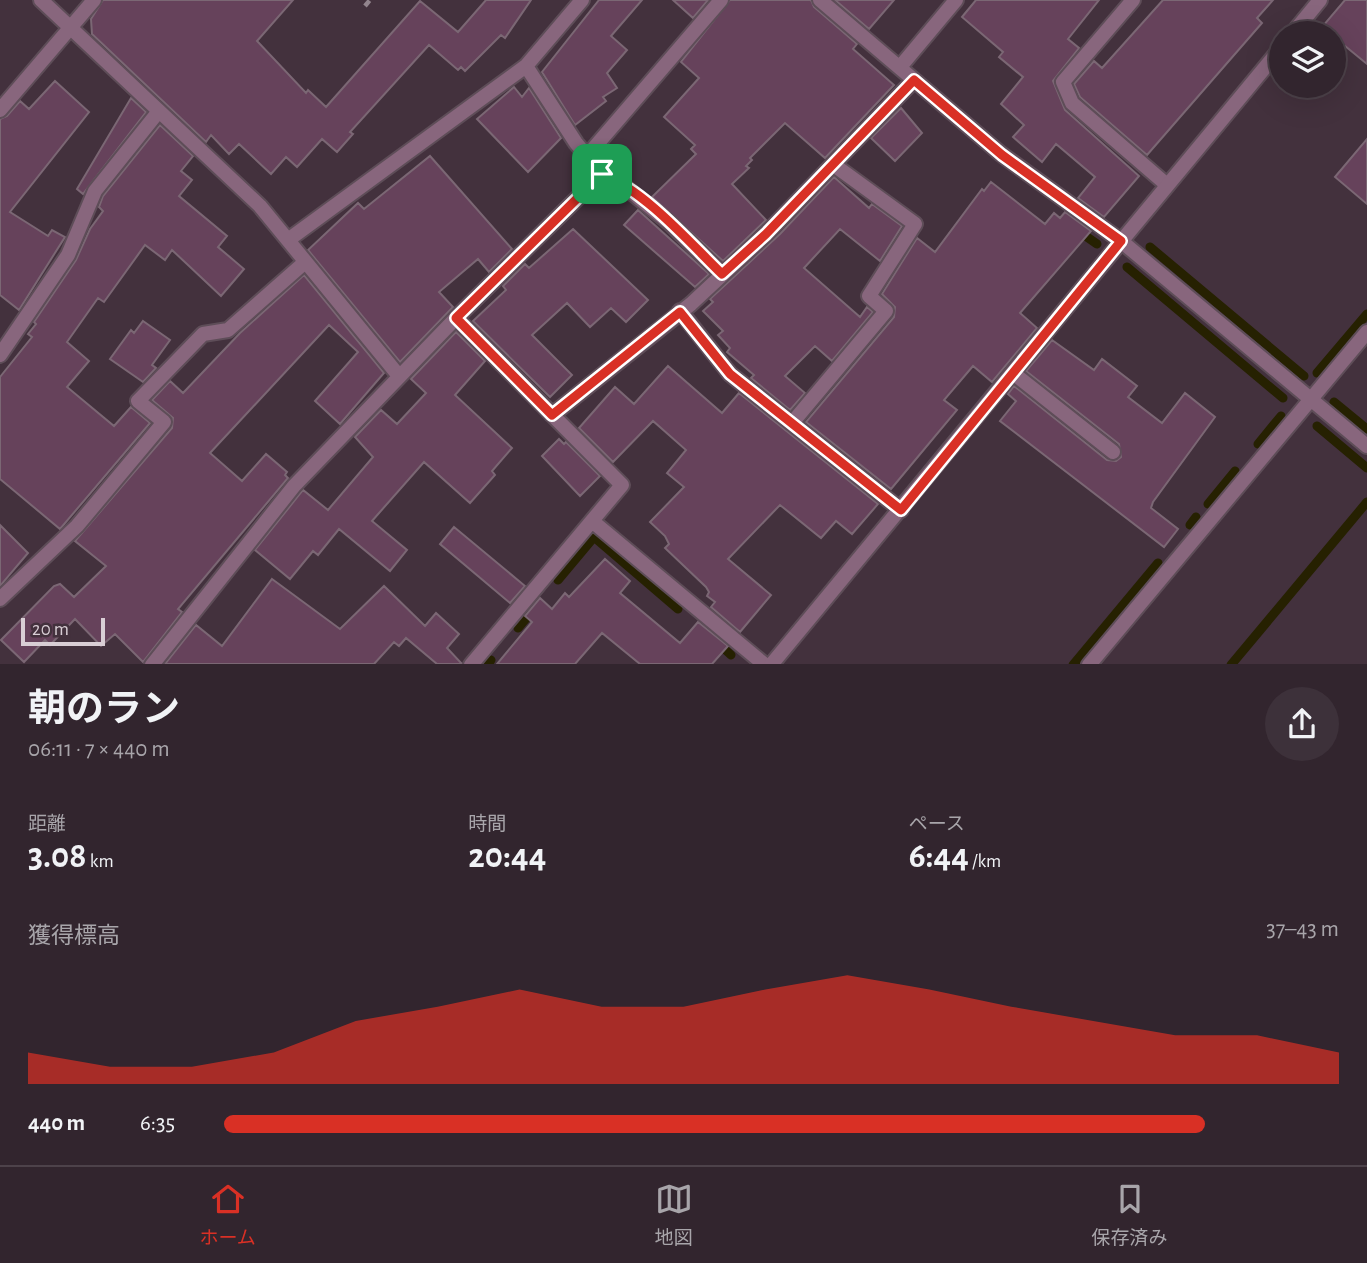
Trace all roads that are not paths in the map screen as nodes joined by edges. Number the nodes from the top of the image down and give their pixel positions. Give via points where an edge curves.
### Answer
1 (41, 0) edge
2 (94, 0) edge
3 (582, 0) edge
4 (721, 0) edge
5 (820, 0) edge
6 (956, 0) edge
7 (1133, 0) edge
8 (1320, 0) edge
9 (1303, 21) edge
10 (70, 28) junction
11 (1269, 62) edge
12 (526, 66) junction
13 (900, 67) junction
14 (914, 80) junction
15 (0, 110) edge
16 (159, 111) junction
17 (587, 156) junction
18 (834, 165) junction
19 (602, 174) junction
20 (1167, 185) junction
21 (288, 240) junction
22 (1121, 241) junction
23 (304, 263) junction
24 (722, 274) junction
25 (680, 312) junction
26 (456, 318) junction
27 (1367, 332) edge
28 (0, 355) edge
29 (1013, 373) junction
30 (399, 376) junction
31 (1310, 400) junction
32 (552, 415) junction
33 (792, 423) junction
34 (1367, 446) edge
35 (1113, 452) dead end
36 (901, 510) junction
37 (592, 521) junction
38 (0, 599) edge
39 (152, 664) edge
40 (471, 664) edge
41 (765, 664) edge
42 (771, 664) edge
43 (1089, 664) edge

1 - 10 street
2 - 10 street
3 - 12 street
4 - 17 street
5 - 13 street
6 - 13 street
7 - 20 street via 1063,82 1072,103
8 - 9 street
10 - 15 street
10 - 16 street
11 - 20 street
12 - 17 street
12 - 21 street
13 - 14 street
14 - 18 street
14 - 22 street via 1002,155
16 - 21 street via 260,206
16 - 28 street via 95,191 68,255
17 - 19 street
18 - 24 street
18 - 33 street via 915,224 869,296 886,311
19 - 24 street via 670,223
19 - 26 street
20 - 22 street
21 - 23 street
22 - 29 street
22 - 31 street
23 - 30 street
23 - 38 street via 228,330 203,334 138,401 164,422 77,526
24 - 25 street
25 - 32 street
25 - 33 street via 730,374
26 - 30 street
26 - 32 street
27 - 31 street
29 - 35 street
29 - 36 street
30 - 39 street via 294,486
31 - 34 street
31 - 43 street
32 - 37 street via 622,485
33 - 36 street
36 - 42 street
37 - 40 street
37 - 41 street

